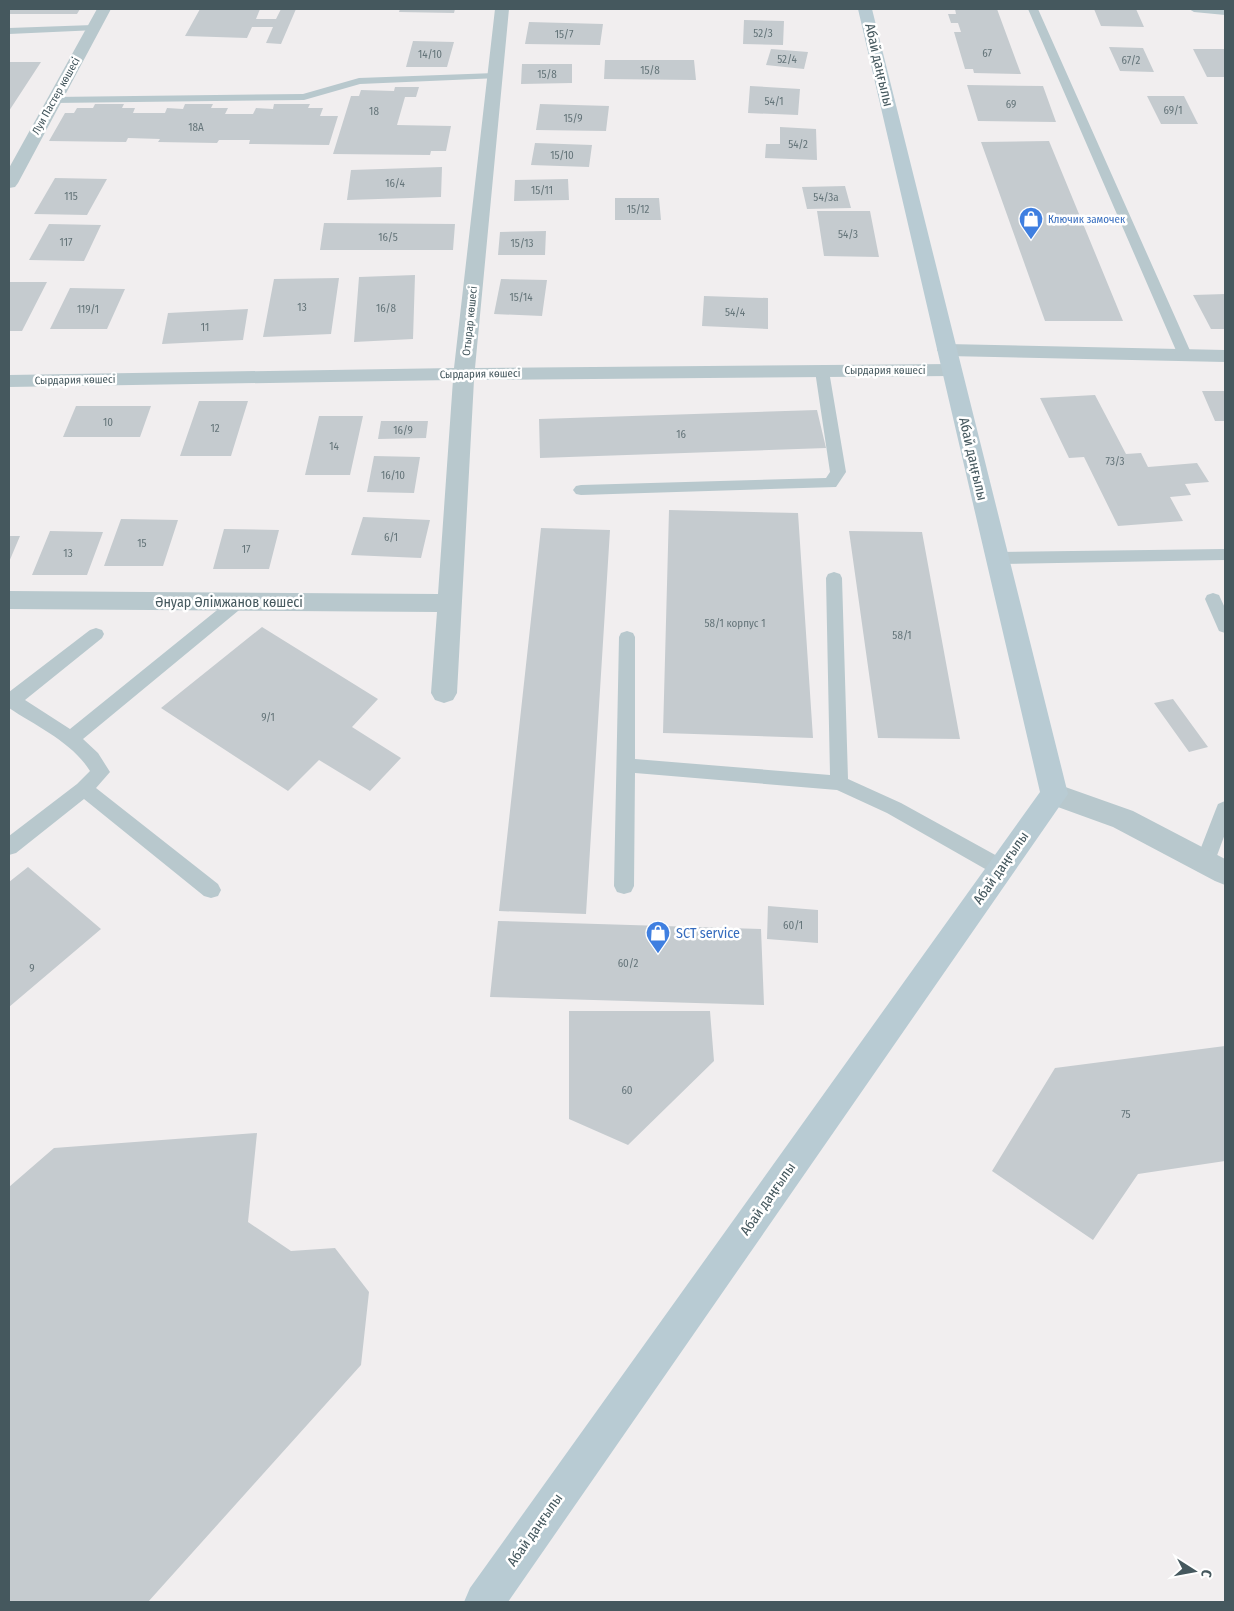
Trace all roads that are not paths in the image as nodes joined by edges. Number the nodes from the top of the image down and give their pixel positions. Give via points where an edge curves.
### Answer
1 (104, 9) edge
2 (502, 9) edge
3 (866, 9) edge
4 (1032, 9) edge
5 (1194, 9) edge
6 (1225, 12) edge
7 (93, 28) junction
8 (9, 31) edge
9 (495, 76) junction
10 (54, 100) junction
11 (9, 183) edge
12 (1185, 355) junction
13 (1225, 356) edge
14 (950, 360) junction
15 (822, 371) junction
16 (464, 374) junction
17 (9, 381) edge
18 (581, 490) dead end
19 (1225, 554) edge
20 (997, 558) junction
21 (834, 578) dead end
22 (1212, 599) dead end
23 (9, 600) edge
24 (238, 602) junction
25 (450, 603) junction
26 (1225, 627) edge
27 (96, 634) dead end
28 (627, 638) dead end
29 (444, 693) dead end
30 (10, 700) edge
31 (71, 740) junction
32 (625, 765) junction
33 (839, 783) junction
34 (84, 789) junction
35 (1054, 794) junction
36 (1225, 809) edge
37 (9, 847) edge
38 (1001, 868) junction
39 (1215, 868) edge
40 (624, 886) dead end
41 (211, 890) dead end
42 (484, 1602) edge

1 - 7 street, Луи Пастер көшесі
2 - 9 street, Отырар көшесі
3 - 14 street, Абай даңғылы
4 - 12 lane
5 - 6 lane
7 - 8 lane
7 - 10 street, Луи Пастер көшесі
9 - 10 lane via 359,81 304,97
9 - 16 street, Отырар көшесі
10 - 11 street, Луи Пастер көшесі
12 - 13 street, Сырдария көшесі
12 - 14 street, Сырдария көшесі
14 - 15 street, Сырдария көшесі
14 - 20 street, Абай даңғылы
15 - 16 street, Сырдария көшесі
15 - 18 lane via 838,472 831,483
16 - 17 street, Сырдария көшесі
16 - 25 street, Отырар көшесі
19 - 20 lane
20 - 35 street, Абай даңғылы
21 - 33 lane
22 - 26 lane
23 - 24 street, Әнуар Әлімжанов көшесі
24 - 25 street, Әнуар Әлімжанов көшесі
24 - 31 lane
25 - 29 street, Отырар көшесі
27 - 30 lane
28 - 32 lane
30 - 31 lane
31 - 34 lane via 92,758 101,772
32 - 33 lane
32 - 40 lane
33 - 38 lane via 894,808
34 - 37 lane
34 - 41 lane
35 - 38 street, Абай даңғылы
35 - 39 street via 1123,819
36 - 39 lane
38 - 42 street, Абай даңғылы

